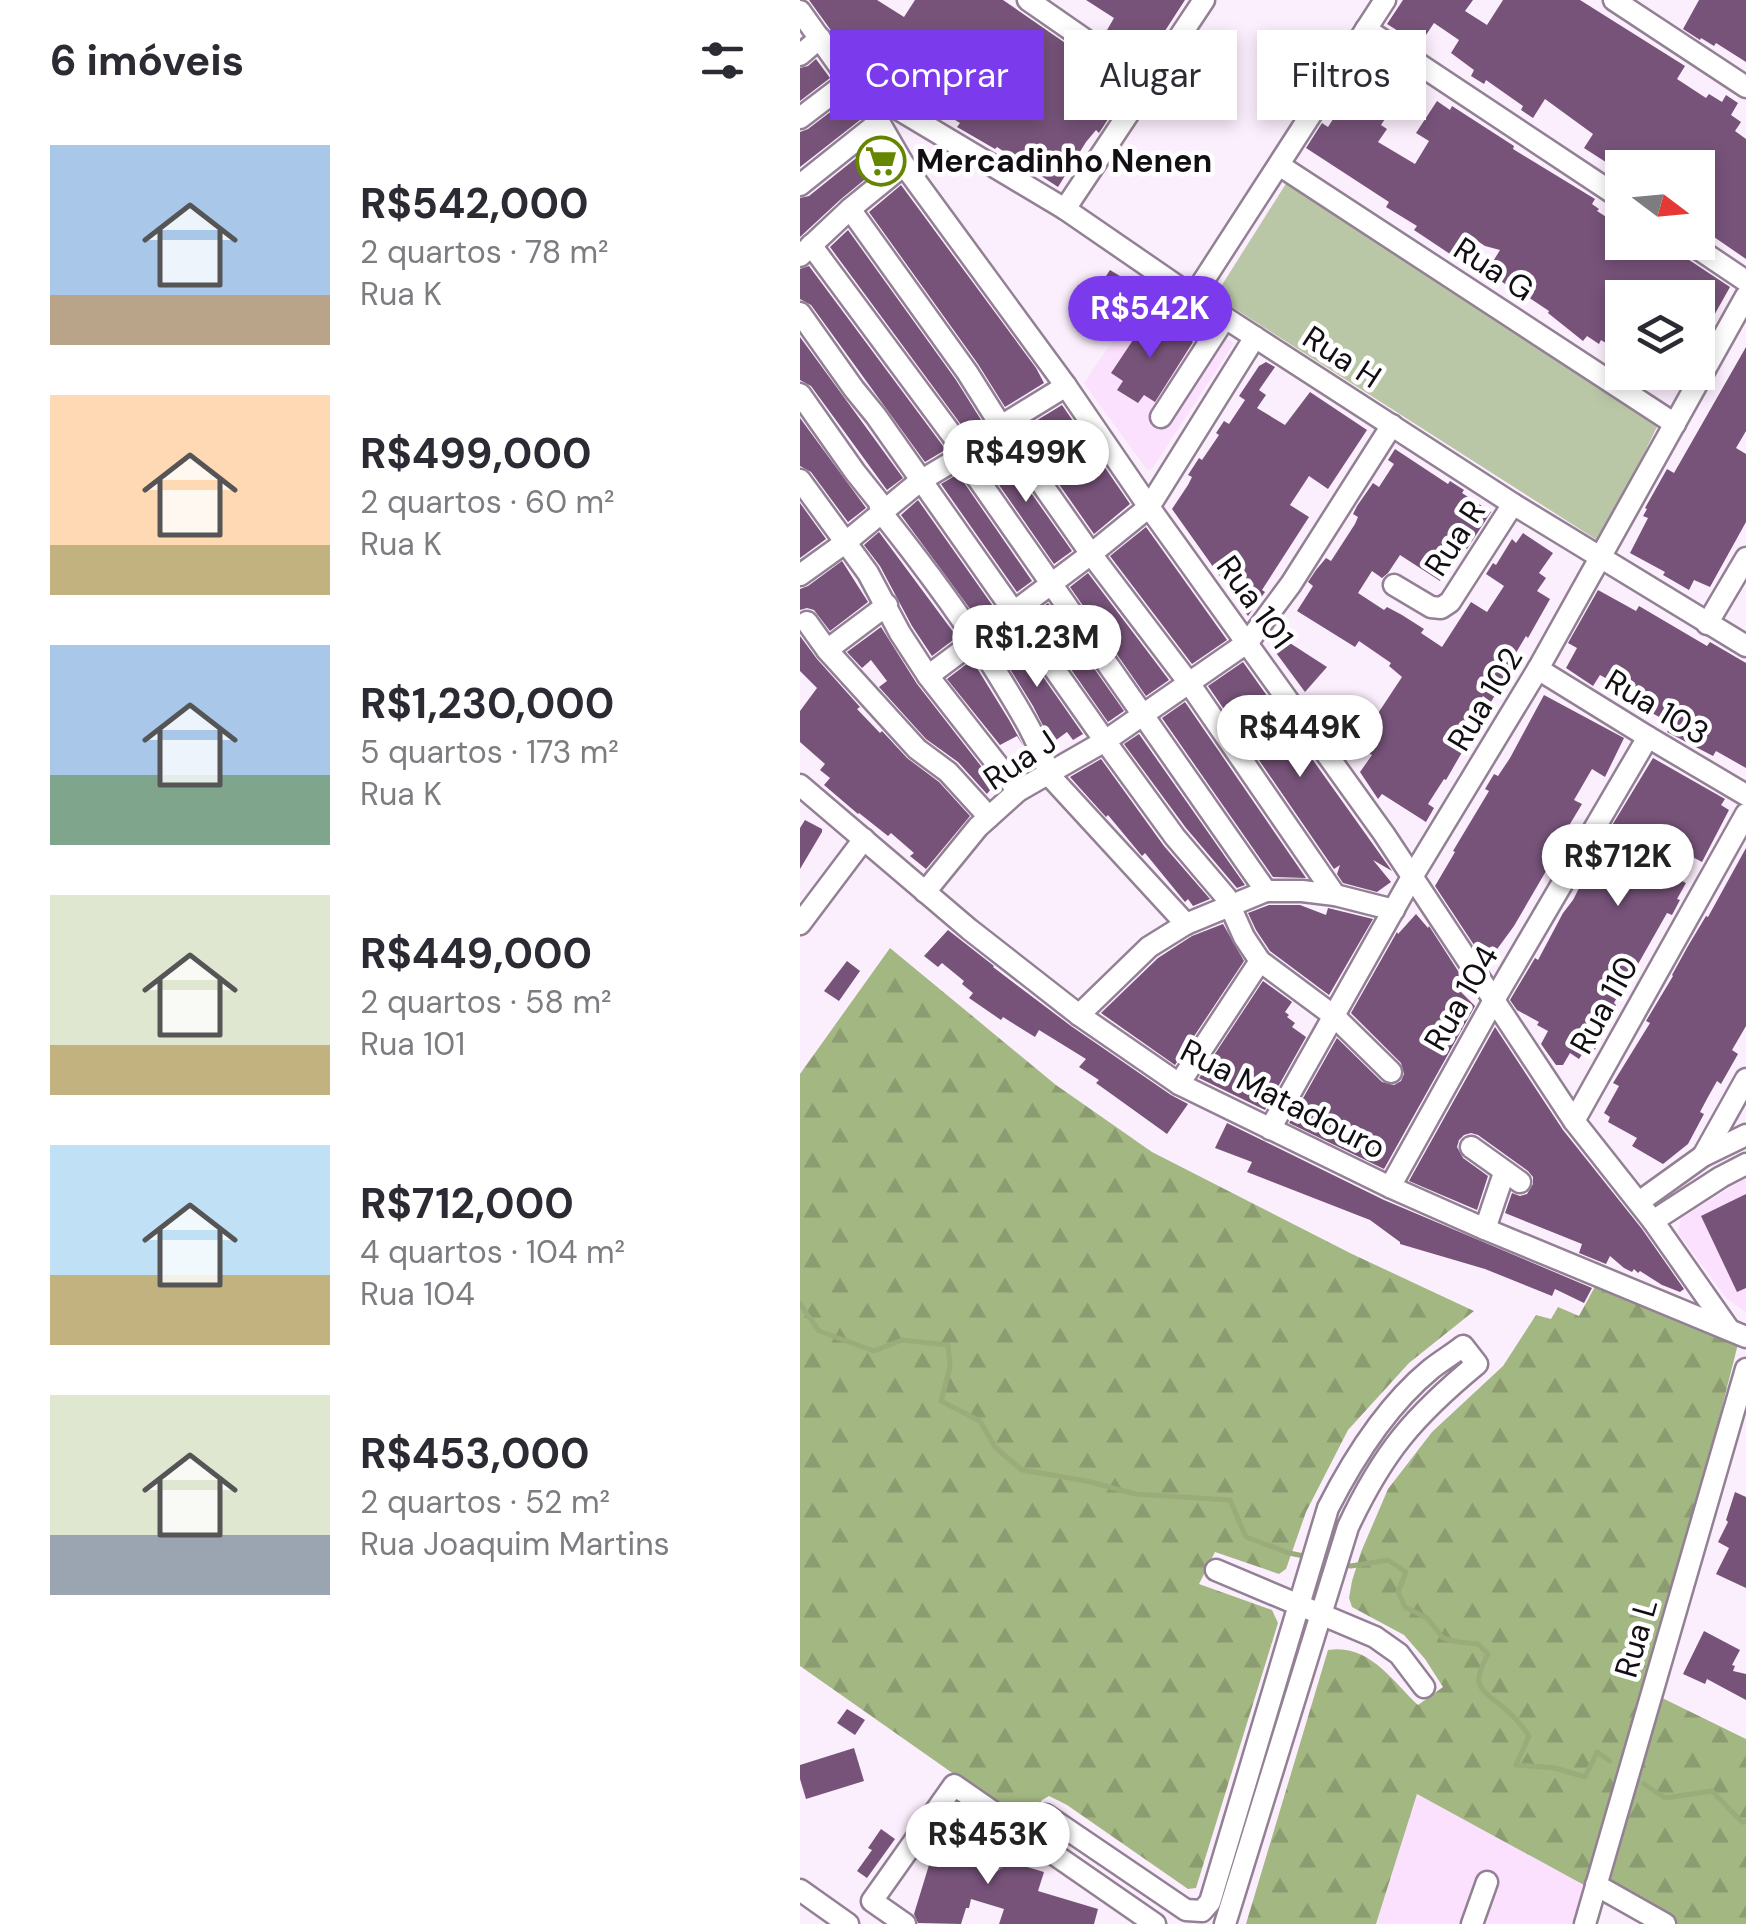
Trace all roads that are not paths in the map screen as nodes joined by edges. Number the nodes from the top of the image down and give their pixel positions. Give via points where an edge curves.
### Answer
1 (1028, 0) edge
2 (1204, 0) edge
3 (1385, 0) edge
4 (1614, 0) edge
5 (800, 11) edge
6 (1071, 30) edge
7 (1184, 30) edge
8 (1366, 30) edge
9 (820, 38) junction
10 (830, 52) edge
11 (800, 55) edge
12 (1426, 70) edge
13 (1746, 87) edge
14 (830, 95) edge
15 (800, 118) edge
16 (916, 120) edge
17 (1124, 120) edge
18 (1308, 120) edge
19 (879, 122) joint
20 (1279, 164) junction
21 (904, 165) junction
22 (800, 185) edge
23 (1605, 188) edge
24 (850, 209) junction
25 (1065, 210) junction
26 (806, 250) edge
27 (1715, 260) edge
28 (1746, 281) edge
29 (1746, 296) edge
30 (1193, 297) junction
31 (800, 313) edge
32 (1225, 318) junction
33 (1256, 338) junction
34 (1066, 386) junction
35 (800, 394) edge
36 (1161, 417) dead end
37 (1392, 424) junction
38 (1676, 424) junction
39 (1001, 426) junction
40 (962, 456) junction
41 (800, 480) edge
42 (920, 481) junction
43 (1512, 504) junction
44 (1150, 507) junction
45 (882, 512) junction
46 (846, 542) junction
47 (1091, 554) junction
48 (1600, 558) junction
49 (1746, 558) edge
50 (803, 569) edge
51 (1051, 583) junction
52 (1394, 585) dead end
53 (887, 606) junction
54 (1013, 611) junction
55 (806, 622) dead end
56 (1708, 624) junction
57 (976, 638) junction
58 (1248, 642) junction
59 (1746, 646) edge
60 (827, 650) junction
61 (1538, 669) junction
62 (928, 676) junction
63 (1189, 683) junction
64 (1142, 714) junction
65 (1648, 738) junction
66 (1104, 741) junction
67 (1049, 775) junction
68 (800, 785) edge
69 (1018, 791) junction
70 (1746, 795) edge
71 (1746, 814) edge
72 (988, 817) junction
73 (864, 839) junction
74 (1412, 877) junction
75 (1266, 891) junction
76 (925, 892) junction
77 (1336, 895) junction
78 (1230, 906) junction
79 (1394, 910) junction
80 (800, 924) edge
81 (1186, 924) junction
82 (1260, 961) junction
83 (1494, 1000) junction
84 (1080, 1015) junction
85 (1334, 1016) junction
86 (1391, 1072) dead end
87 (1746, 1079) edge
88 (1178, 1084) junction
89 (1574, 1121) junction
90 (1270, 1130) junction
91 (1746, 1135) edge
92 (1471, 1147) dead end
93 (1702, 1156) junction
94 (1746, 1164) edge
95 (1390, 1186) junction
96 (1639, 1202) junction
97 (1653, 1221) junction
98 (1485, 1229) junction
99 (1737, 1332) edge
100 (1746, 1369) edge
101 (1216, 1570) dead end
102 (1299, 1604) junction
103 (1322, 1614) junction
104 (1424, 1687) dead end
105 (1046, 1815) dead end
106 (1487, 1882) dead end
107 (1596, 1885) junction
108 (800, 1890) edge
109 (848, 1924) edge
110 (905, 1924) edge
111 (1154, 1924) edge
112 (1225, 1924) edge
113 (1472, 1924) edge
114 (1585, 1924) edge
115 (1666, 1924) edge

1 - 6 street
2 - 7 street
3 - 8 street
4 - 13 street
5 - 9 street, Rua 101
9 - 10 street, Rua 101
9 - 11 street
12 - 23 street
14 - 15 street
16 - 25 street, Rua H
17 - 25 street
18 - 20 street
19 - 21 street, Rua 101
19 - 22 street
20 - 30 street
20 - 38 street, Rua G
21 - 24 street
21 - 34 street, Rua 101
24 - 26 street
24 - 39 street
25 - 30 street, Rua H
26 - 40 street
27 - 28 street
29 - 38 street, Rua 102
30 - 32 street, Rua H
31 - 42 street
32 - 33 street, Rua H
32 - 36 street
33 - 37 street, Rua H
33 - 44 street
34 - 39 street
34 - 44 street, Rua 101
35 - 45 street
37 - 43 street, Rua H
37 - 58 street, Rua J
38 - 48 street, Rua 102
39 - 40 street
39 - 47 street
40 - 42 street
40 - 51 street
41 - 46 street
42 - 45 street
42 - 54 street
43 - 48 street, Rua H
43 - 52 street, Rua R via 1450,602 1430,607
44 - 47 street
44 - 58 street, Rua 101
45 - 46 street
45 - 57 street
46 - 50 street
46 - 53 street
47 - 51 street
47 - 63 street
48 - 56 street, Rua H
48 - 61 street, Rua 102
49 - 56 street
51 - 54 street
51 - 64 street
53 - 60 street
53 - 62 street
54 - 57 street
54 - 66 street
55 - 60 street
56 - 59 street, Rua H
57 - 62 street
57 - 67 street via 1042,750
58 - 63 street, Rua J
58 - 74 street, Rua 101
60 - 72 street
61 - 65 street, Rua 103
61 - 74 street, Rua 102
62 - 69 street
63 - 64 street, Rua J
63 - 77 street
64 - 66 street, Rua J
64 - 75 street
65 - 70 street, Rua 103
65 - 83 street, Rua 104
66 - 67 street, Rua J
66 - 78 street
67 - 69 street, Rua J
67 - 81 street
68 - 73 street, Rua Matadouro
69 - 72 street, Rua J
71 - 89 street, Rua 110
72 - 76 street, Rua J
73 - 76 street, Rua Matadouro
73 - 80 street
74 - 79 street, Rua 102
74 - 83 street, Rua 101
75 - 77 street
75 - 78 street
76 - 84 street, Rua Matadouro
77 - 79 street
78 - 81 street
78 - 82 street
79 - 85 street, Rua 102
81 - 84 street via 1149,947
82 - 85 street
82 - 88 street
83 - 89 street, Rua 101
83 - 95 street, Rua 104
84 - 88 street, Rua Matadouro
85 - 86 street
85 - 90 street, Rua 102
87 - 93 street
88 - 90 street, Rua Matadouro
89 - 96 street, Rua 101
90 - 95 street, Rua Matadouro
91 - 93 street
92 - 98 street via 1512,1178
93 - 96 street
94 - 97 street
95 - 98 street, Rua Matadouro
96 - 97 street, Rua 101
97 - 99 street, Rua 101
98 - 99 street, Rua Matadouro
100 - 107 street, Rua L
101 - 102 street
102 - 103 street
102 - 103 street via 1336,1492 1377,1428 1431,1368 1464,1346 1477,1364 1400,1436 1371,1479 1348,1527
102 - 105 street via 1215,1888 1202,1911 1186,1910
103 - 104 street via 1388,1646
103 - 112 street
106 - 113 street
107 - 114 street, Rua L
107 - 115 street
108 - 109 street
110 - 111 street via 872,1901 954,1785

